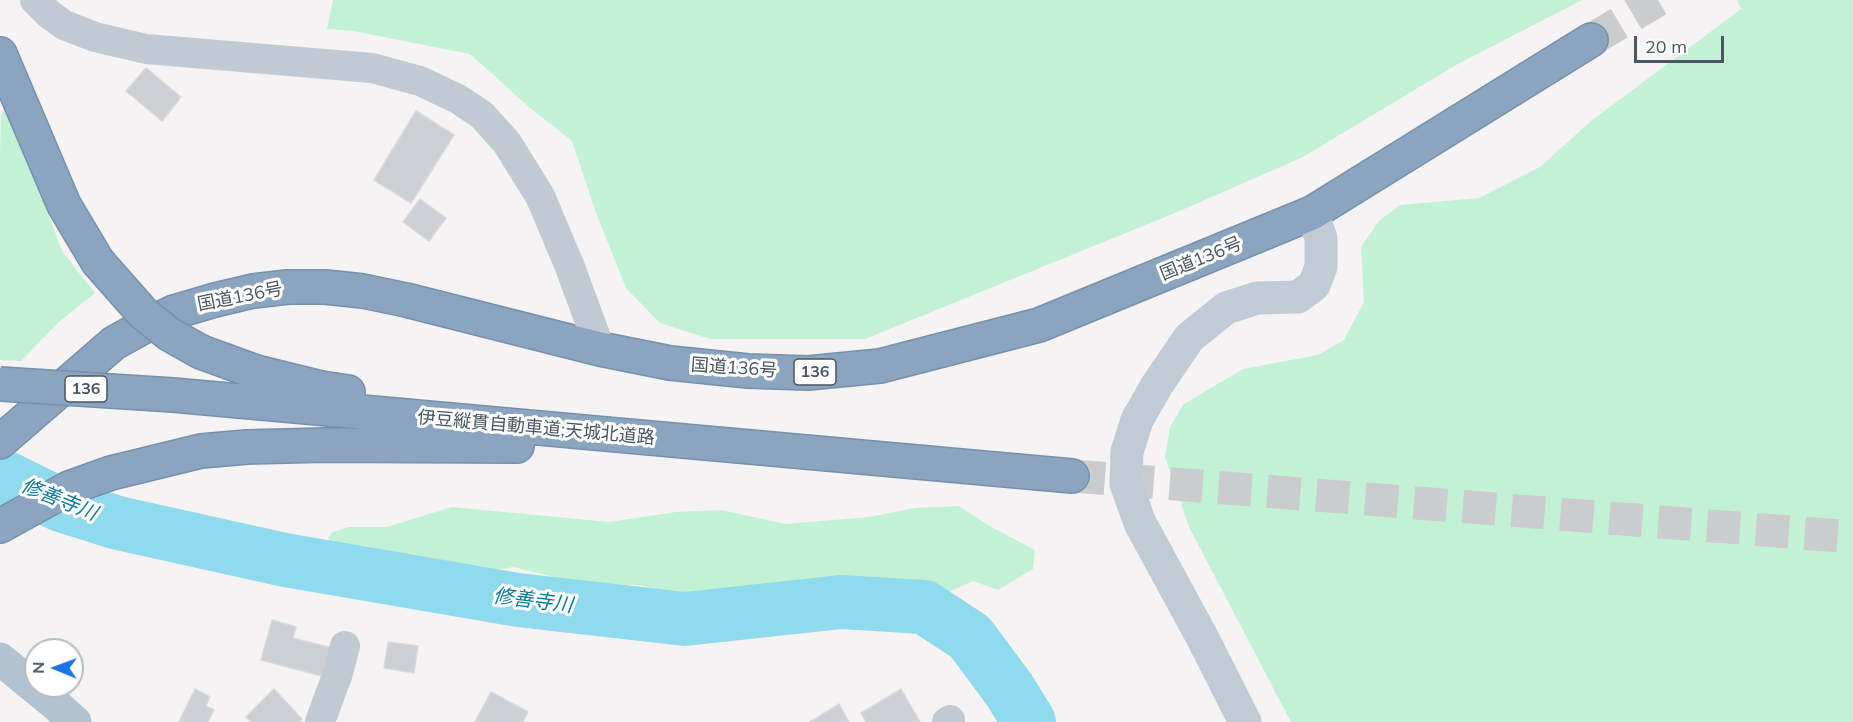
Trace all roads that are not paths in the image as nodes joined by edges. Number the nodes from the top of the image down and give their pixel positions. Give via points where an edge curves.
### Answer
1 (35, 0) edge
2 (1591, 40) tunnel mouth
3 (0, 54) edge
4 (1312, 213) junction
5 (600, 349) junction
6 (0, 384) edge
7 (7, 436) edge
8 (661, 439) junction
9 (726, 446) junction
10 (1072, 476) tunnel mouth
11 (0, 526) edge
12 (345, 646) dead end
13 (0, 659) edge
14 (75, 722) edge
15 (320, 722) edge
16 (1245, 722) edge

1 - 5 street via 64,25 146,49 372,68 420,81 458,99 482,116 507,143 540,196
2 - 4 highway, 国道136号 / 136
3 - 8 highway, bridge via 64,205 98,262 143,313 169,334 201,352 256,372 321,388 602,425
4 - 5 highway, 国道136号 / 136 via 1039,326 880,366 808,373 748,371 670,363
4 - 16 street via 1321,238 1321,267 1314,285 1298,297 1257,298 1226,308 1189,338 1137,420 1127,452 1126,484 1140,523
5 - 7 highway, 国道136号 / 136 via 363,291 325,287 253,291 174,312 141,327 114,343
6 - 8 highway, 伊豆縦貫自動車道;天城北道路 / 136, bridge via 173,395
8 - 9 highway, 伊豆縦貫自動車道;天城北道路 / 136
9 - 10 highway, 伊豆縦貫自動車道;天城北道路 / 136
9 - 11 highway via 258,447 201,451 111,473 69,488
12 - 15 street
13 - 14 main road

